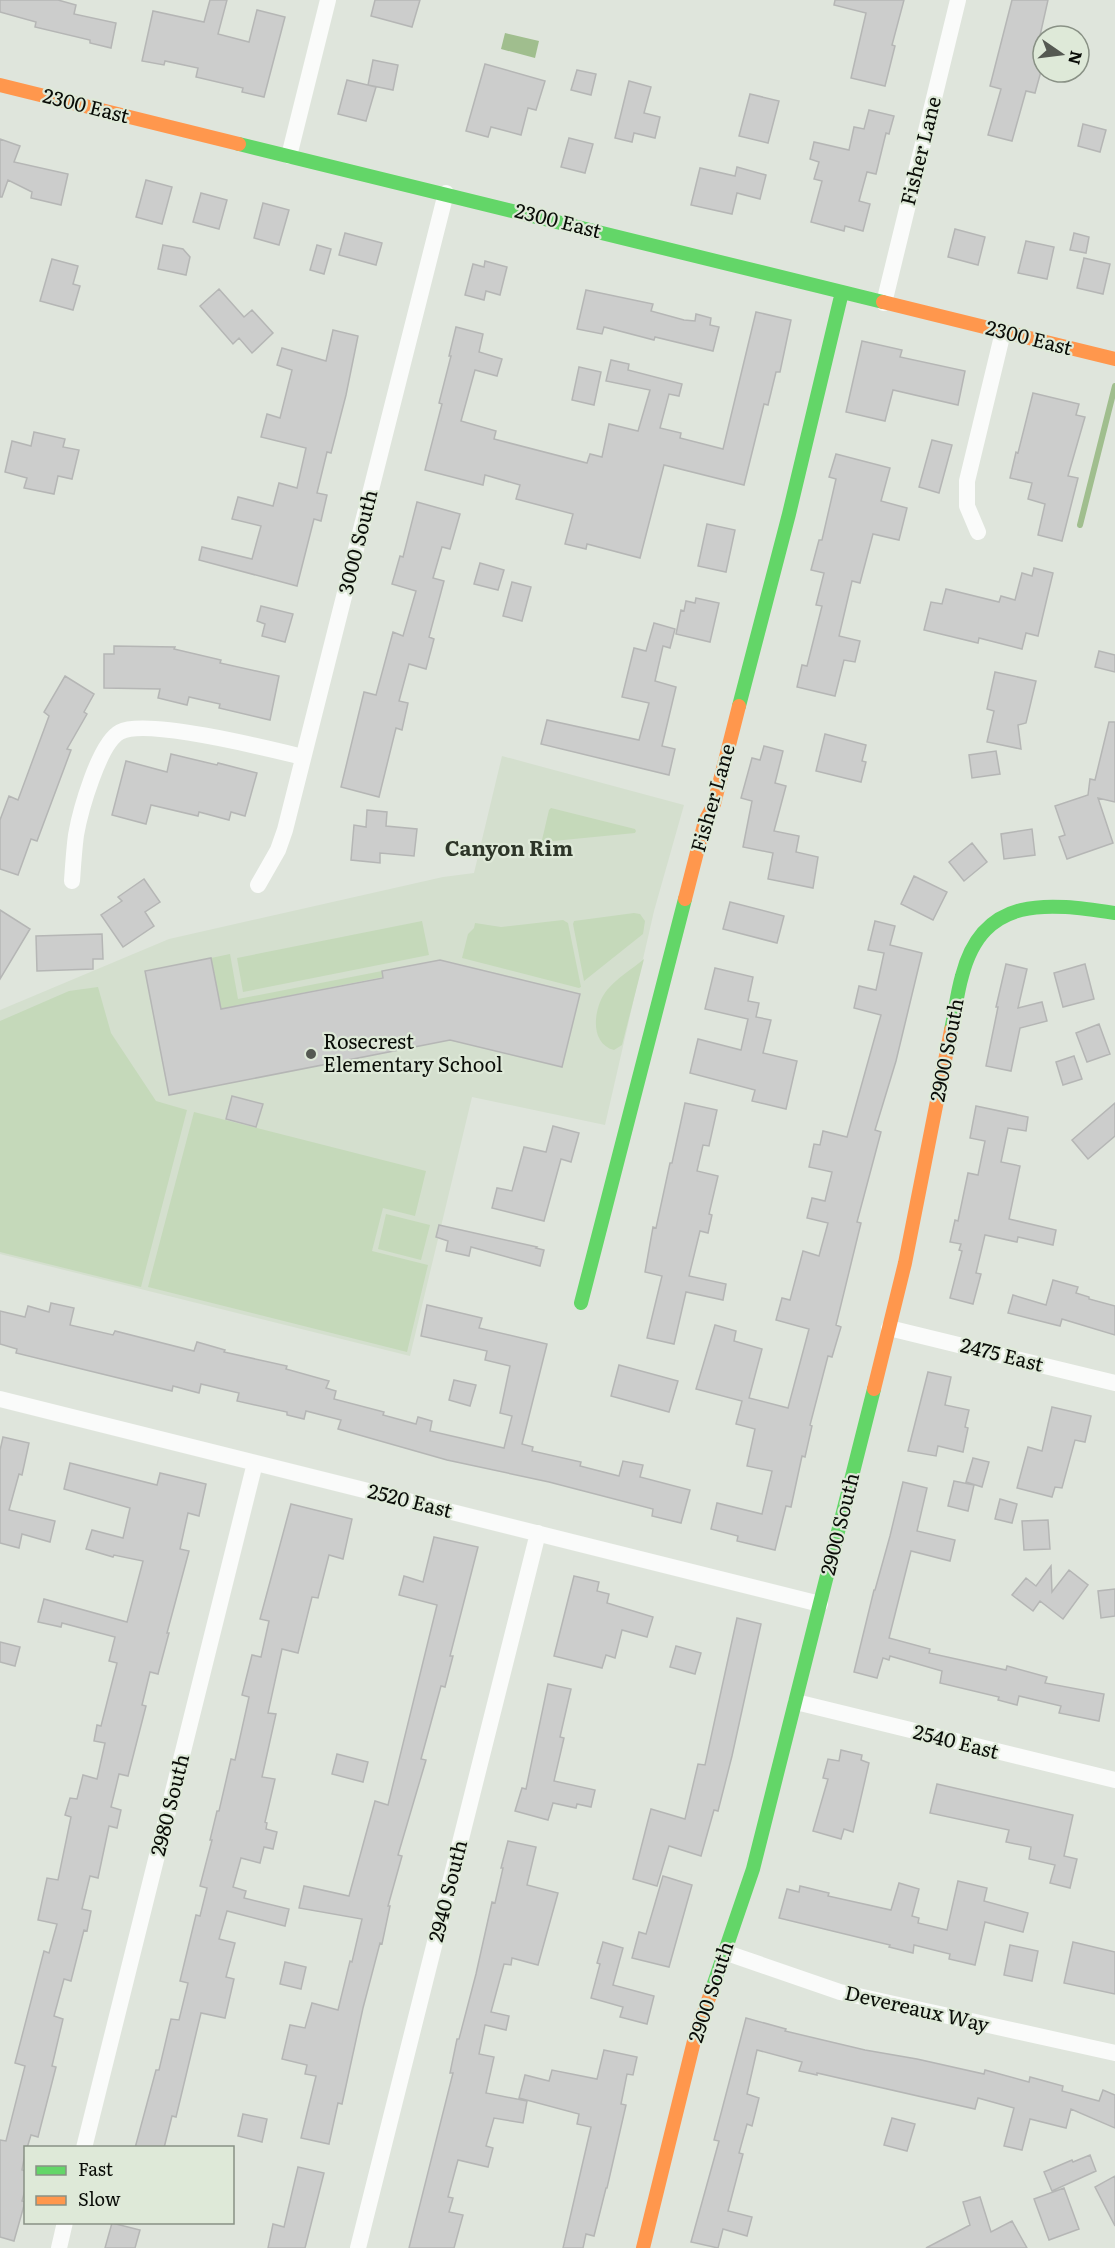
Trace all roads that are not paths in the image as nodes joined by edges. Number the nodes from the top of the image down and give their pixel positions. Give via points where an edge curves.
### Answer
1 (328, 0) edge
2 (958, 0) edge
3 (0, 85) edge
4 (289, 156) junction
5 (446, 194) junction
6 (842, 292) junction
7 (884, 303) junction
8 (1004, 332) junction
9 (1115, 359) edge
10 (978, 532) dead end
11 (303, 757) junction
12 (72, 881) dead end
13 (258, 885) dead end
14 (1115, 913) edge
15 (581, 1303) dead end
16 (889, 1328) junction
17 (1115, 1383) edge
18 (0, 1399) edge
19 (255, 1463) junction
20 (538, 1533) junction
21 (820, 1604) junction
22 (796, 1702) junction
23 (1115, 1780) edge
24 (724, 1952) junction
25 (1115, 2053) edge
26 (84, 2146) edge
27 (66, 2224) edge
28 (59, 2248) edge
29 (358, 2248) edge
30 (643, 2248) edge

1 - 4 street
2 - 7 street, Fisher Lane
3 - 4 street, 2300 East
4 - 5 street, 2300 East
5 - 6 street, 2300 East
5 - 11 street, 3000 South
6 - 7 street, 2300 East
6 - 15 street, Fisher Lane via 792,503 714,804 705,821
7 - 8 street, 2300 East
8 - 9 street, 2300 East
8 - 10 street via 967,481 968,506
11 - 12 street via 171,731 121,731 103,751 82,810 75,838
11 - 13 street, 3000 South via 278,850
14 - 16 street, 2900 South via 1031,905 996,920 973,947 962,974
16 - 17 street, 2475 East
16 - 21 street, 2900 South
18 - 19 street, 2520 East
19 - 20 street, 2520 East
19 - 26 street, 2980 South
20 - 21 street, 2520 East
20 - 29 street, 2940 South
21 - 22 street, 2900 South
22 - 23 street, 2540 East
22 - 24 street, 2900 South via 753,1869
24 - 25 street, Devereaux Way via 840,1992
24 - 30 street, 2900 South via 694,2041
27 - 28 street

